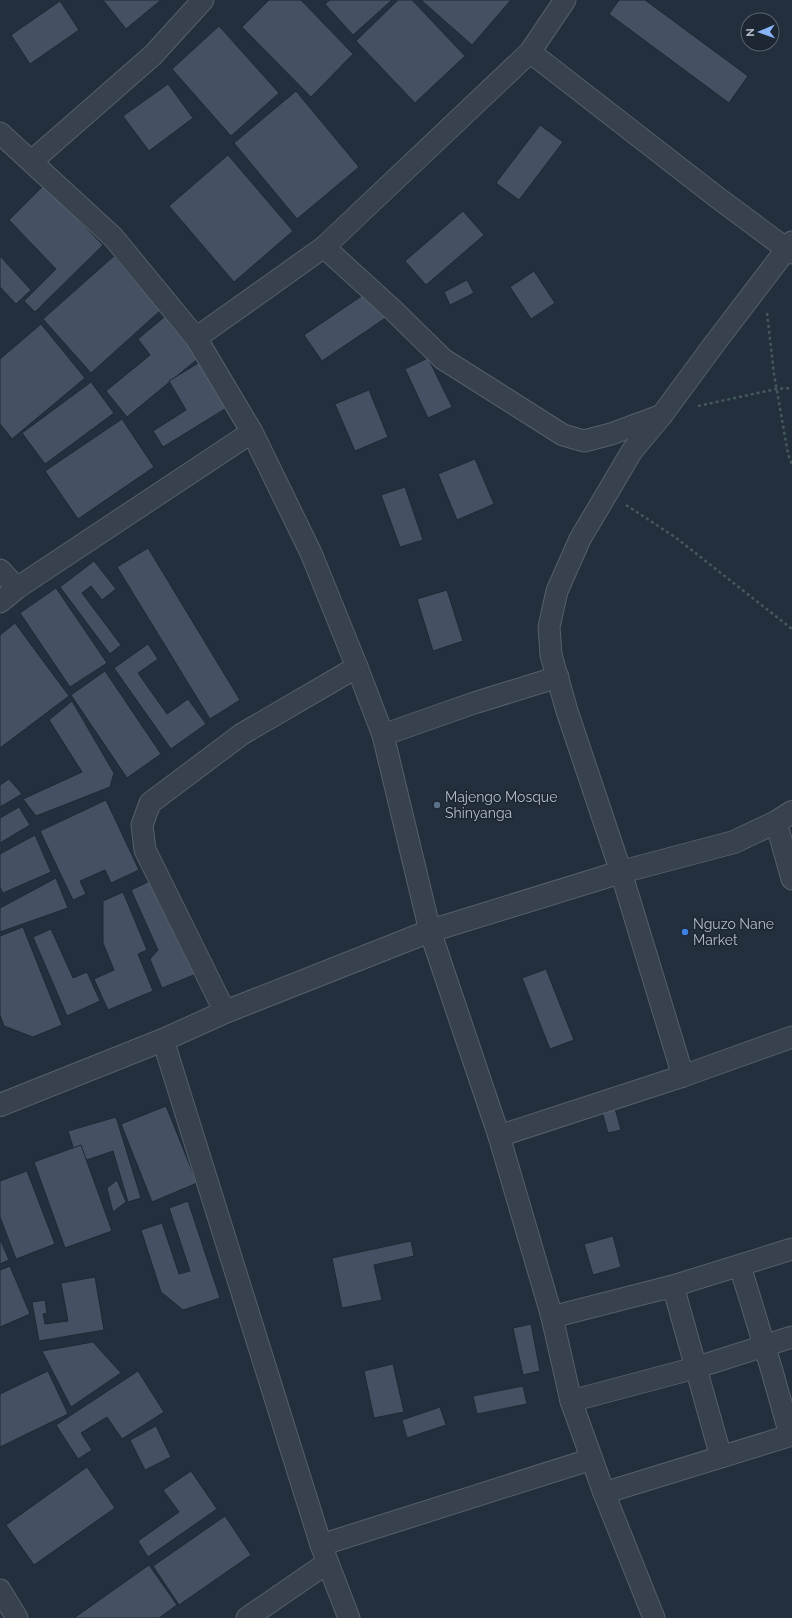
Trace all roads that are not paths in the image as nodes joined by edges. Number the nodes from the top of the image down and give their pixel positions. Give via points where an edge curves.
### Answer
1 (203, 0) edge
2 (565, 0) edge
3 (530, 52) junction
4 (0, 133) edge
5 (32, 161) junction
6 (324, 247) junction
7 (790, 248) edge
8 (196, 338) junction
9 (662, 415) junction
10 (252, 432) junction
11 (0, 570) edge
12 (17, 588) junction
13 (0, 602) edge
14 (357, 667) junction
15 (558, 677) junction
16 (383, 735) junction
17 (784, 816) edge
18 (621, 872) junction
19 (792, 879) edge
20 (430, 931) junction
21 (225, 1012) junction
22 (792, 1037) edge
23 (163, 1040) junction
24 (683, 1076) junction
25 (0, 1105) edge
26 (499, 1136) junction
27 (792, 1249) edge
28 (740, 1266) junction
29 (673, 1286) junction
30 (552, 1317) junction
31 (792, 1337) edge
32 (764, 1347) junction
33 (695, 1368) junction
34 (571, 1401) junction
35 (791, 1435) edge
36 (721, 1456) junction
37 (592, 1459) junction
38 (604, 1492) junction
39 (324, 1554) junction
40 (0, 1590) edge
41 (17, 1618) edge
42 (247, 1618) edge
43 (349, 1618) edge
44 (654, 1618) edge

1 - 5 street via 153,55
2 - 3 street
3 - 6 street
3 - 7 street via 718,198
4 - 5 street
5 - 8 street via 113,237
6 - 8 street
6 - 9 street via 443,359 563,435 584,441
7 - 9 street
8 - 10 street
9 - 15 street via 632,451 606,493 580,539 557,591 549,627 551,655
10 - 12 street
10 - 14 street via 311,553
11 - 12 street
12 - 13 street
14 - 16 street
14 - 21 street via 242,734 150,803 142,825 145,850
15 - 16 street
15 - 18 street
16 - 20 street
17 - 18 street via 734,842
17 - 19 street
18 - 20 street
18 - 24 street
20 - 21 street
20 - 26 street
21 - 23 street
22 - 24 street
23 - 25 street
23 - 39 street
24 - 26 street
26 - 30 street
27 - 28 street
28 - 29 street
28 - 32 street
29 - 30 street
29 - 33 street
30 - 34 street
31 - 32 street
32 - 33 street
32 - 35 street
33 - 34 street
33 - 36 street
34 - 37 street
35 - 36 street
36 - 38 street
37 - 38 street
37 - 39 street
38 - 44 street
39 - 42 street
39 - 43 street
40 - 41 street

